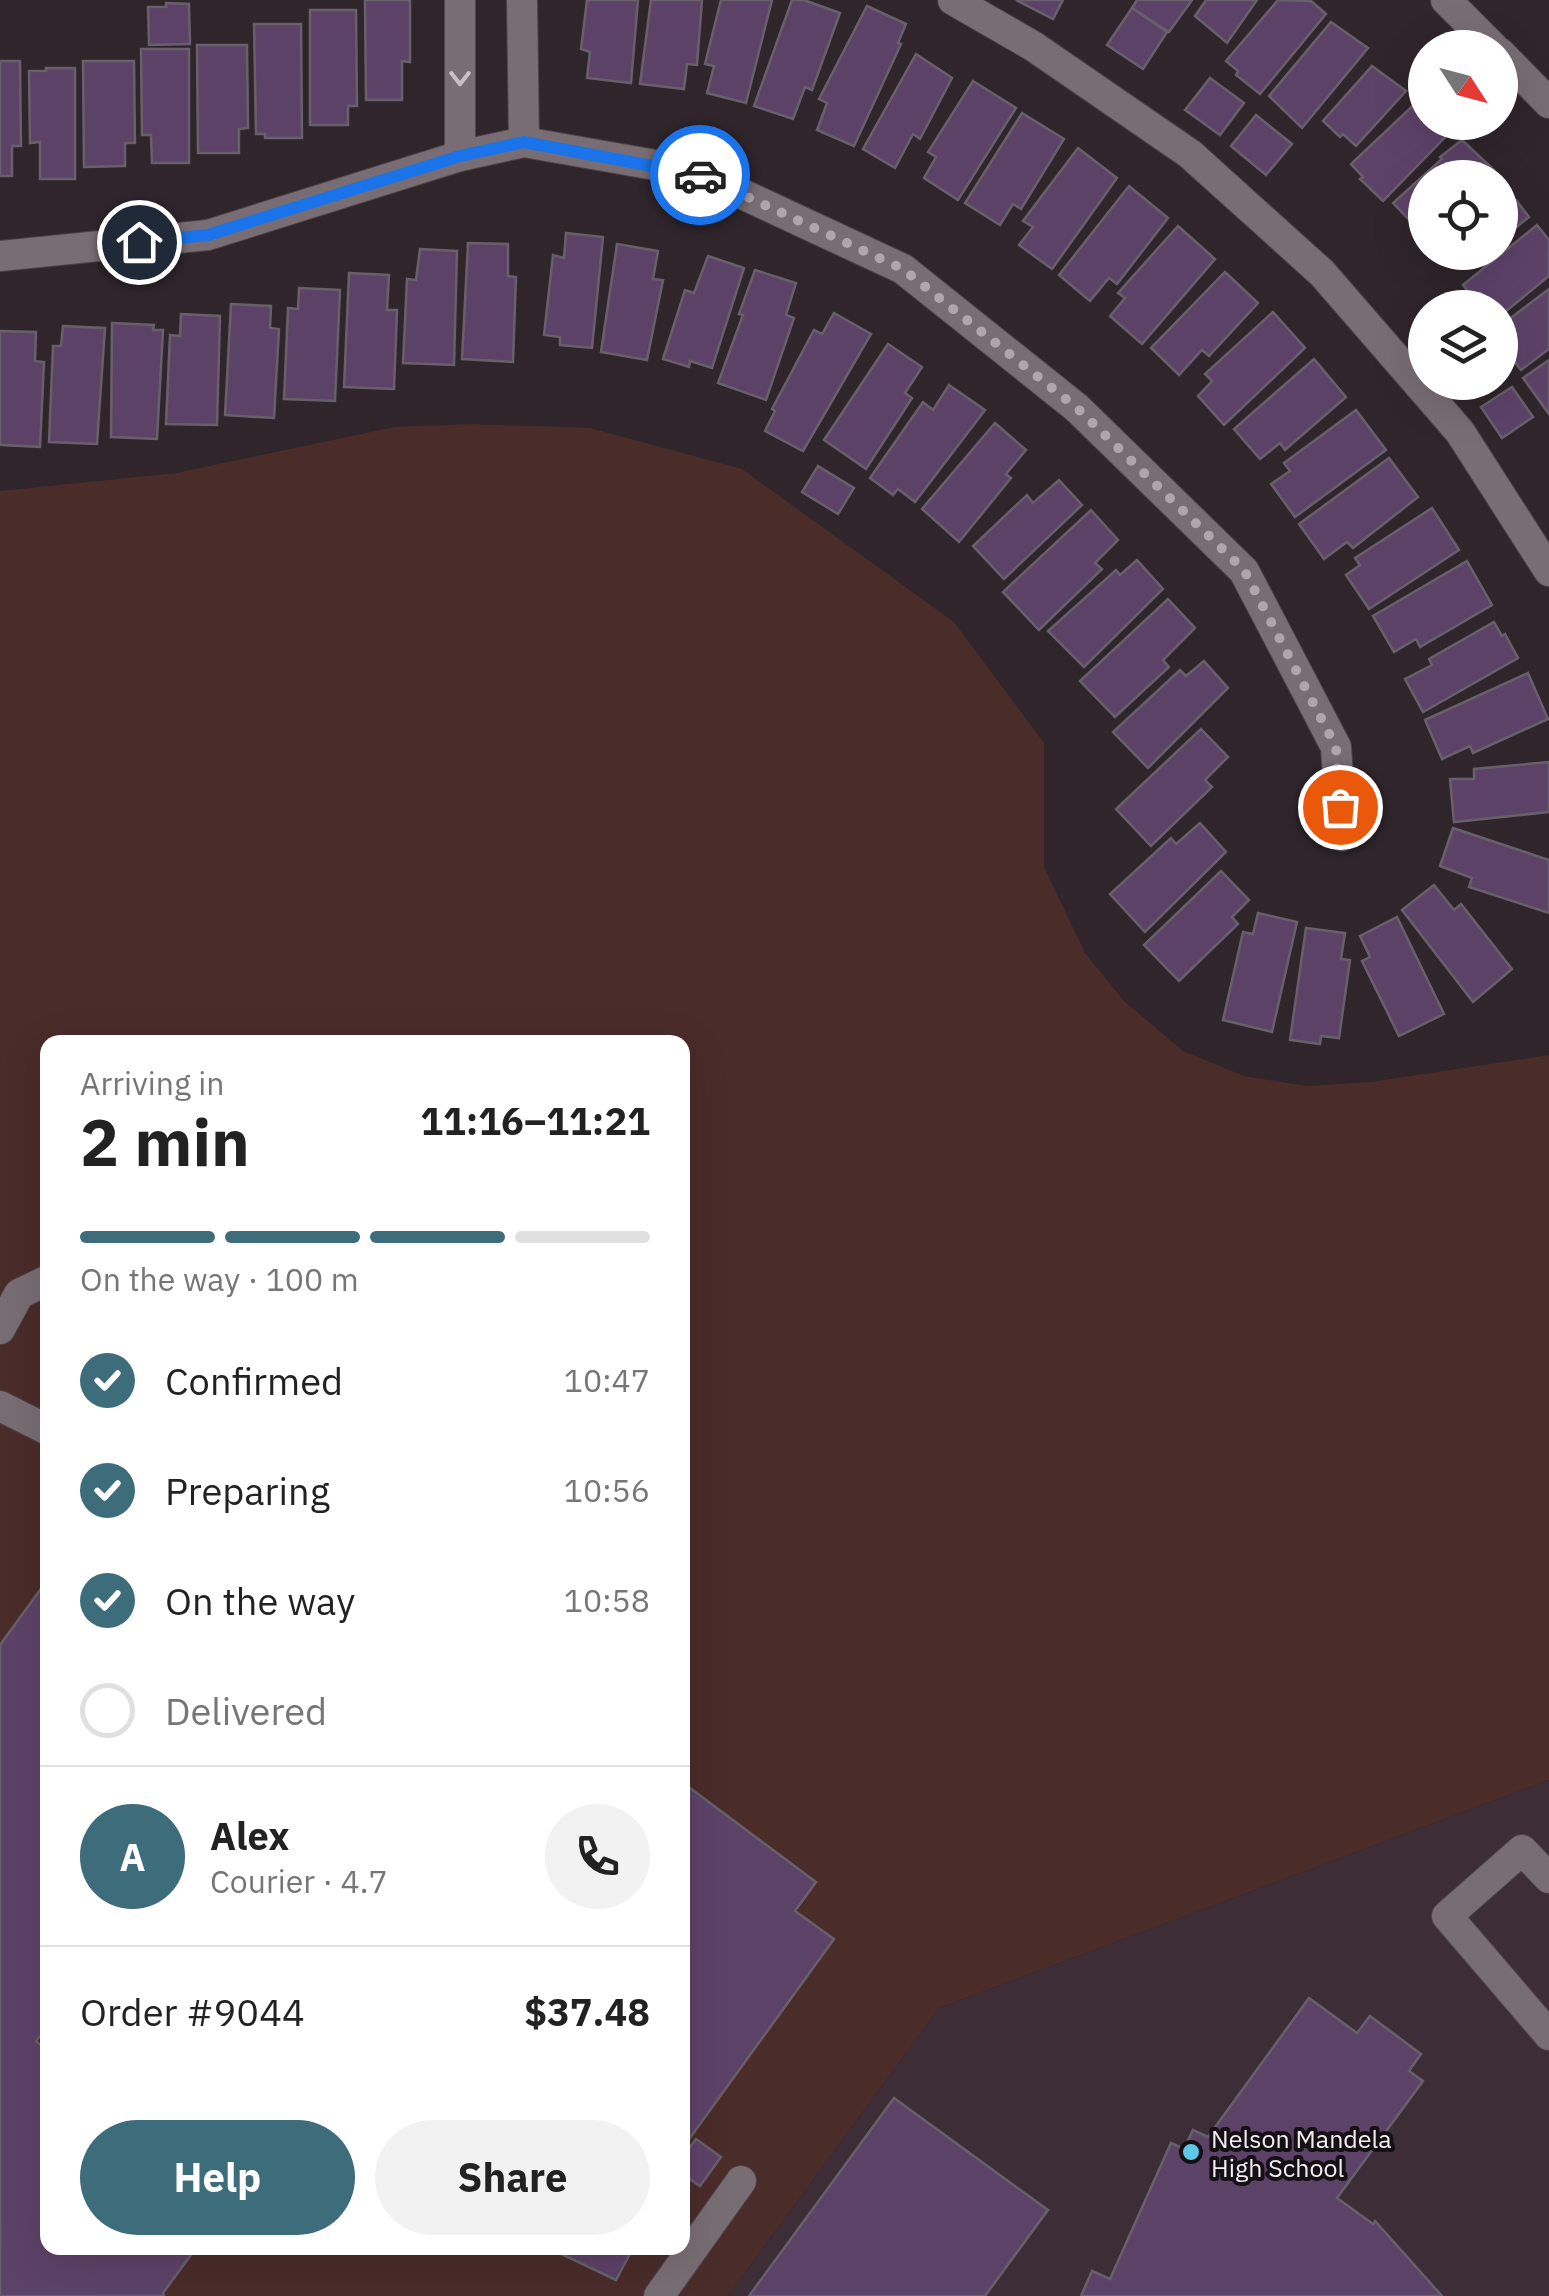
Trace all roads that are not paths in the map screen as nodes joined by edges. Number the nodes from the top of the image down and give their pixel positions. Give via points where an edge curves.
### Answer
1 (460, 0) edge
2 (522, 0) edge
3 (953, 0) edge
4 (1456, 3) edge
5 (1479, 30) edge
6 (1518, 71) edge
7 (1549, 103) edge
8 (524, 142) junction
9 (460, 156) junction
10 (0, 256) edge
11 (1549, 571) edge
12 (1342, 836) dead end
13 (40, 1284) edge
14 (0, 1328) edge
15 (0, 1406) edge
16 (40, 1426) edge
17 (1549, 1878) edge
18 (1549, 2034) edge
19 (741, 2182) dead end
20 (690, 2253) edge
21 (688, 2255) edge
22 (659, 2296) edge

1 -> 9 street
2 - 8 street
3 - 11 street via 1033,46 1190,154 1322,273 1460,432
4 - 5 street
6 - 7 street
8 - 9 street
8 - 12 street via 695,172 903,269 1077,408 1244,570 1336,747
9 - 10 street via 208,235
13 - 14 street via 19,1294
15 - 16 street
17 - 18 street via 1522,1850 1447,1916
19 - 20 street
21 - 22 street

